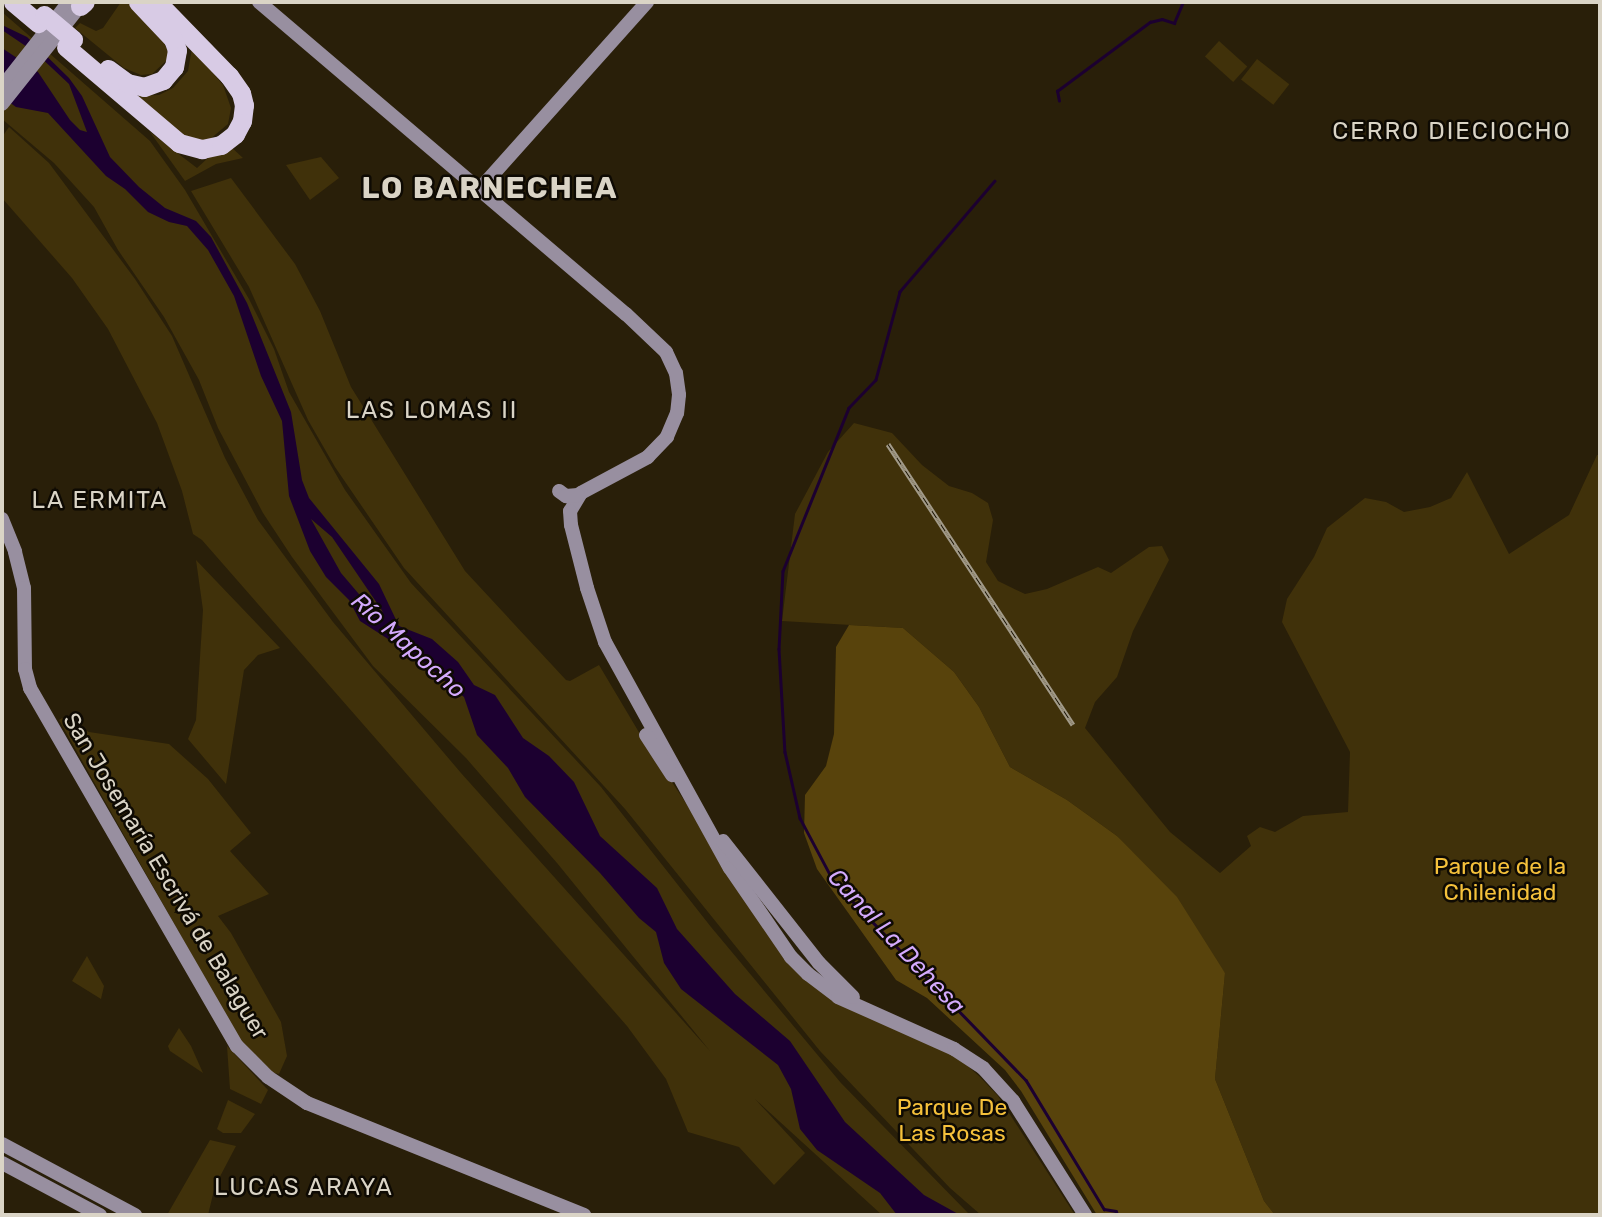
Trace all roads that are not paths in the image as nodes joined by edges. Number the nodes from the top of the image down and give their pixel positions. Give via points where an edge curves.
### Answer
1 (13, 2) edge
2 (28, 2) edge
3 (138, 2) edge
4 (157, 2) edge
5 (259, 2) edge
6 (647, 2) edge
7 (79, 3) edge
8 (55, 31) junction
9 (2, 87) edge
10 (2, 104) edge
11 (479, 190) junction
12 (559, 491) dead end
13 (578, 495) junction
14 (2, 519) edge
15 (646, 735) dead end
16 (704, 816) junction
17 (772, 932) junction
18 (795, 932) junction
19 (875, 1012) junction
20 (2, 1144) edge
21 (2, 1163) edge
22 (124, 1211) edge
23 (100, 1215) edge
24 (135, 1215) edge
25 (584, 1215) edge
26 (1085, 1215) edge

1 - 8 highway
2 - 8 highway
3 - 8 highway via 176,45 174,67 159,83 144,87 127,83
4 - 8 highway via 241,93 242,121 221,145 202,149 179,143
5 - 11 street
6 - 11 street
7 - 8 street
8 - 9 street
8 - 10 street
11 - 13 street via 656,340 676,373 678,407 664,442 648,457
12 - 13 street
13 - 16 street via 570,519 599,627
14 - 25 street, San Josemaría Escrivá de Balaguer via 24,588 25,669 30,688 237,1046 268,1077 307,1103
15 - 16 street
16 - 17 street
16 - 18 street
17 - 18 street via 786,942
17 - 19 street via 823,986 857,1007
18 - 19 street via 844,990
19 - 26 street via 954,1049 992,1076 1013,1101
20 - 22 street
21 - 23 street
22 - 24 street

